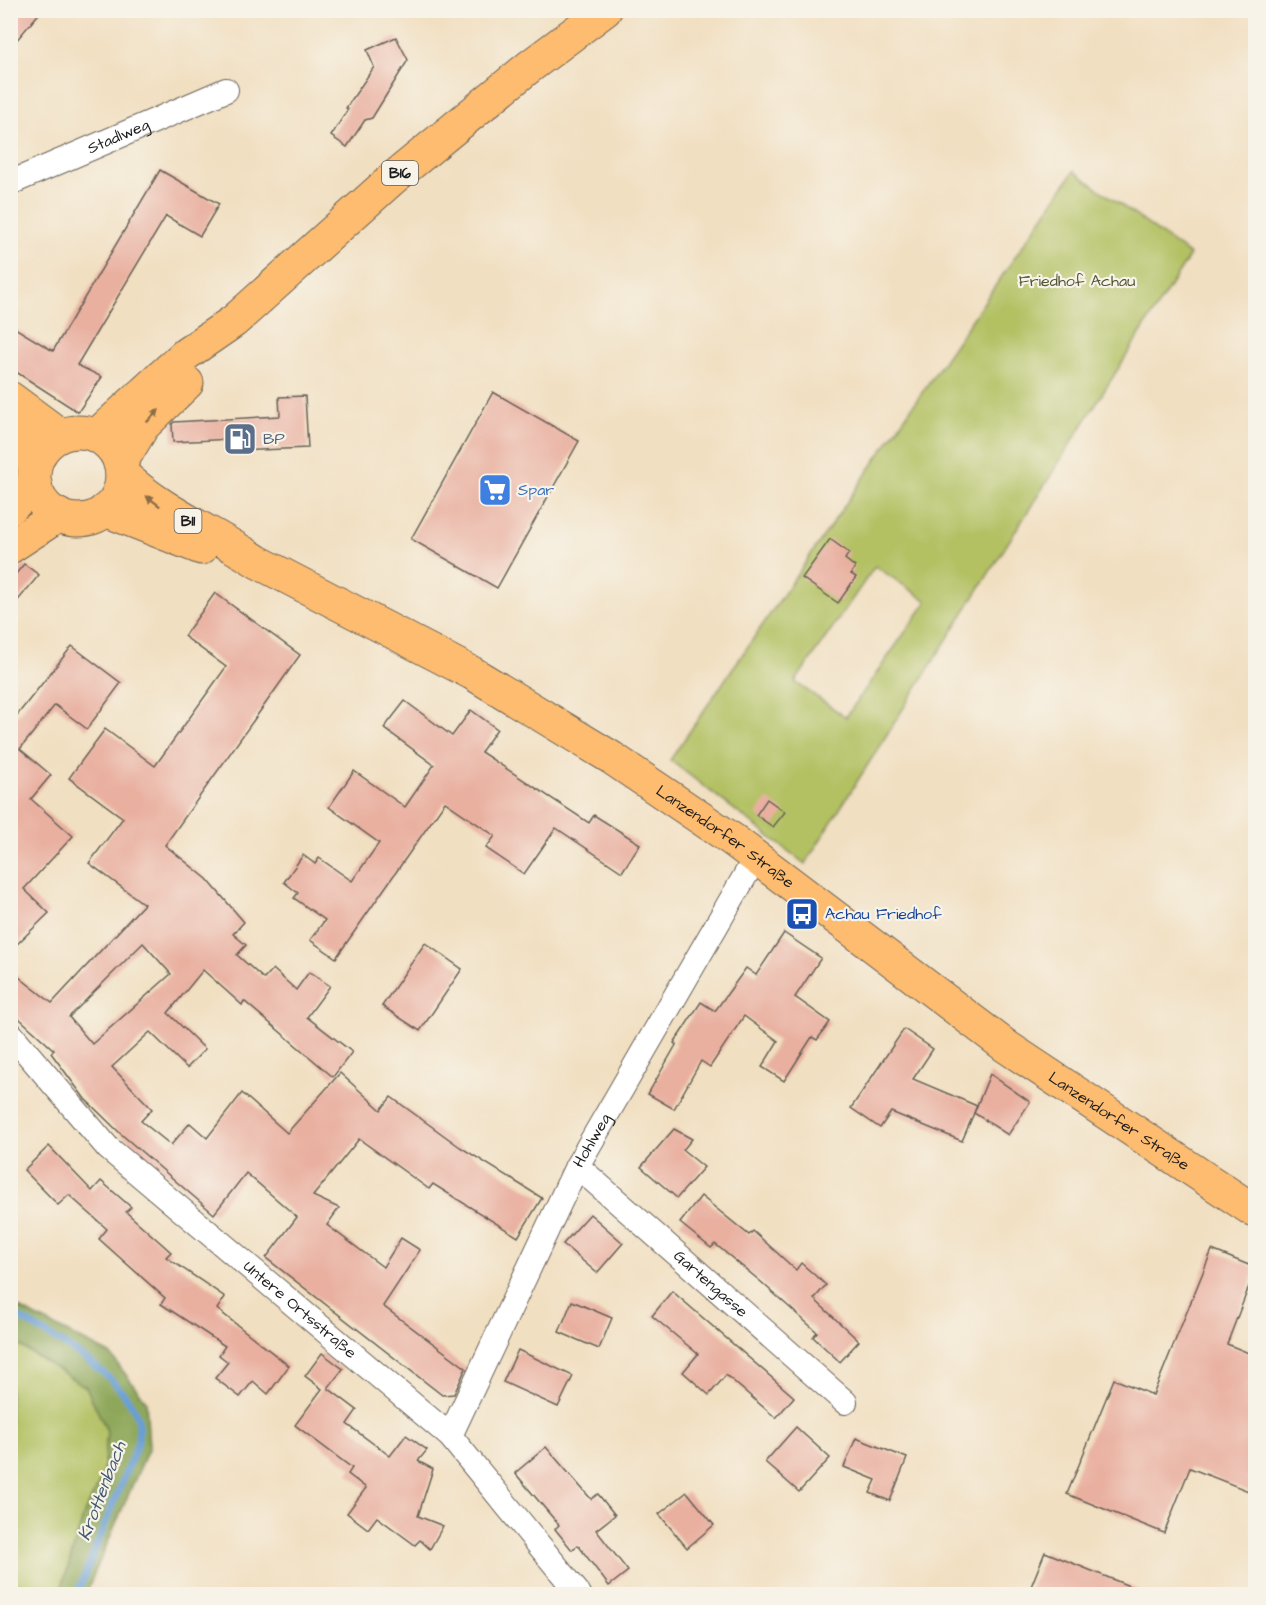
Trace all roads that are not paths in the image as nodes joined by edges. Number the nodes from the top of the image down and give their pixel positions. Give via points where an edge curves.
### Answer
1 (605, 10) edge
2 (226, 90) dead end
3 (10, 183) edge
4 (234, 321) junction
5 (10, 398) edge
6 (10, 430) edge
7 (60, 435) junction
8 (96, 436) junction
9 (121, 469) junction
10 (35, 474) junction
11 (10, 508) edge
12 (105, 510) junction
13 (59, 515) junction
14 (10, 547) edge
15 (258, 562) junction
16 (756, 857) junction
17 (10, 1033) edge
18 (577, 1166) junction
19 (1256, 1212) edge
20 (845, 1402) dead end
21 (450, 1436) junction
22 (579, 1594) edge

1 - 4 main road, B16 via 392,179
2 - 3 street, Stadlweg
4 - 8 main road, B16 via 186,354
9 -> 4 main road, B16 via 143,426 197,372
5 - 7 main road
6 - 10 main road
7 - 8 main road via 78,431
7 - 10 main road via 42,450
8 - 9 main road, B11 via 111,447
9 - 12 main road via 116,498
15 -> 9 main road, B11 via 226,540 160,507
10 - 11 main road
10 - 13 main road via 43,502
12 - 13 main road via 83,519
12 - 15 main road, B11 via 218,555
13 - 14 main road
15 - 16 main road, Lanzendorfer Straße / B11 via 472,673 612,758
16 - 18 street, Hohlweg
16 - 19 main road, Lanzendorfer Straße / B11 via 1007,1047
17 - 21 street, Untere Ortsstraße via 108,1148
18 - 20 street, Gartengasse
18 - 21 street, Hohlweg
21 - 22 street, Untere Ortsstraße

